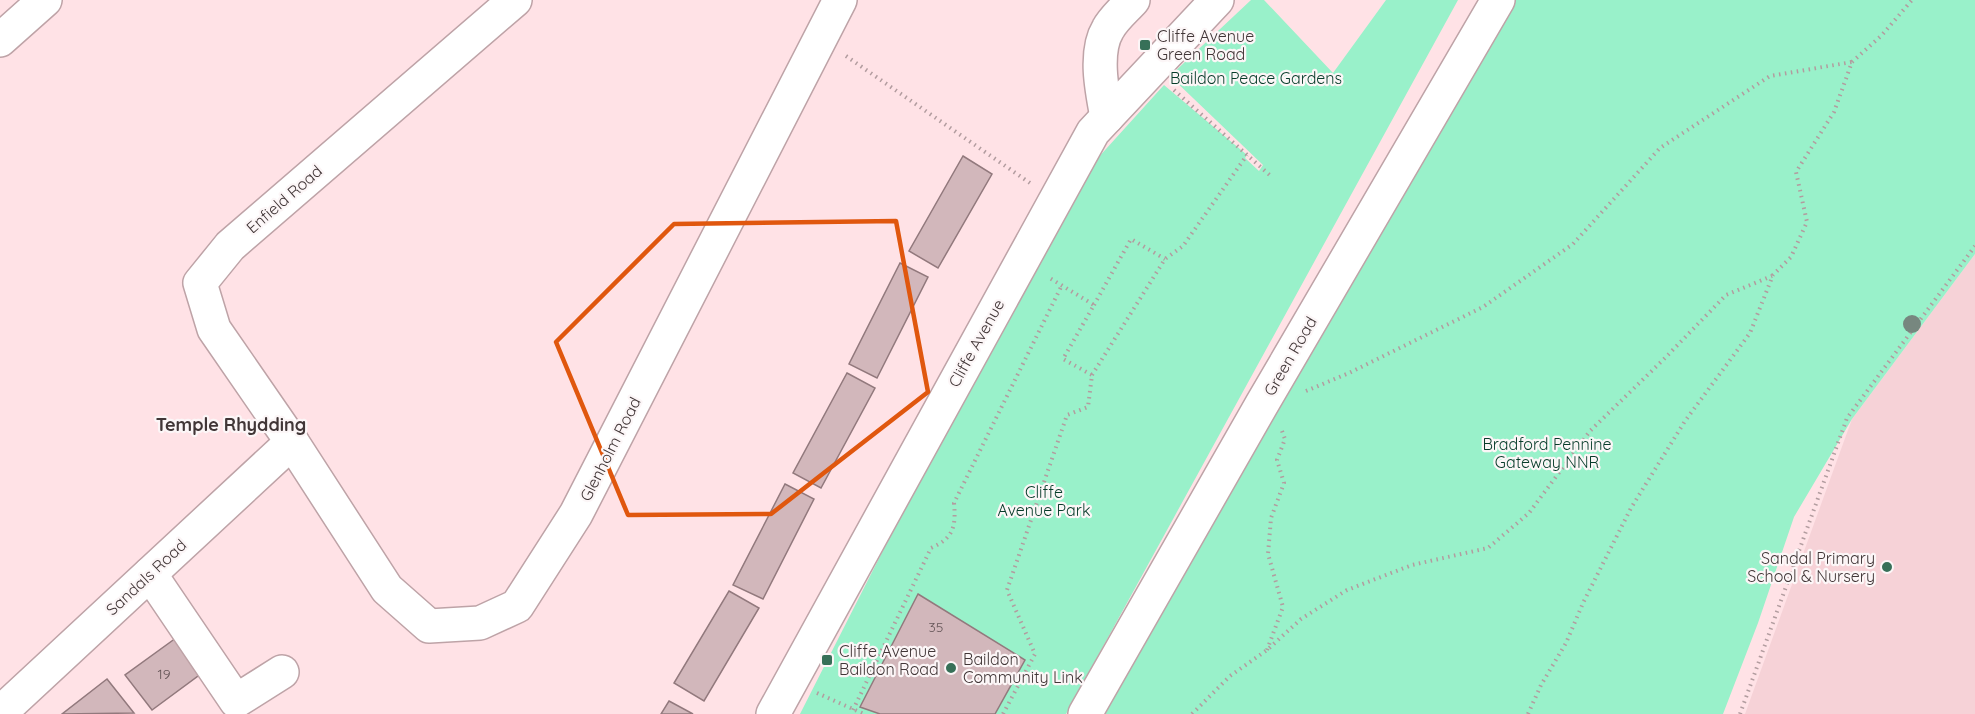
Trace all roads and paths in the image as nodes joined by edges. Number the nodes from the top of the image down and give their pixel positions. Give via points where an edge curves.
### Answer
1 (45, 0) edge
2 (515, 0) edge
3 (840, 0) edge
4 (1132, 0) edge
5 (1217, 0) edge
6 (1498, 0) edge
7 (1912, 0) edge
8 (821, 39) junction
9 (0, 40) edge
10 (1852, 62) junction
11 (1151, 70) junction
12 (1107, 117) junction
13 (1247, 155) junction
14 (1272, 177) dead end
15 (1055, 201) junction
16 (1975, 246) edge
17 (1165, 259) junction
18 (1021, 262) junction
19 (1773, 275) junction
20 (1062, 285) junction
21 (1094, 305) junction
22 (1092, 375) junction
23 (1262, 404) junction
24 (292, 442) junction
25 (150, 573) junction
26 (1267, 650) junction
27 (282, 672) dead end
28 (792, 681) junction
29 (853, 710) junction
30 (3, 712) edge
31 (773, 714) edge
32 (864, 714) edge
33 (1003, 714) edge
34 (1085, 714) edge
35 (1192, 714) edge
36 (1528, 714) edge
37 (1740, 714) edge

1 - 9 street
2 - 24 street, Enfield Road via 230,246 200,283 214,329
3 - 8 street, Glenholm Road
4 - 12 street via 1107,29 1100,57
5 - 11 street, Cliffe Avenue
6 - 23 street, Green Road
7 - 10 path
8 - 15 path
8 - 24 street, Glenholm Road via 576,514 517,606 480,623 429,626 387,589
10 - 19 path via 1834,112 1796,172 1807,222 1791,257
10 - 23 path via 1770,76 1660,148 1573,244 1483,307 1339,377
11 - 12 street, Cliffe Avenue
11 - 13 path
12 - 15 street, Cliffe Avenue via 1093,132
13 - 14 path
13 - 17 path via 1183,246
15 - 18 street, Cliffe Avenue
16 - 37 path via 1848,418
17 - 21 path via 1131,239
17 - 22 path
18 - 20 path
18 - 28 street, Cliffe Avenue
19 - 26 path via 1726,295 1590,431 1529,513 1488,548 1412,565 1347,590 1301,619
19 - 36 path via 1750,333 1686,421 1631,508
20 - 21 path
20 - 29 path via 954,503 952,533 932,548
21 - 22 path via 1063,359
22 - 33 path via 1088,407 1067,415 1007,590 1035,654
23 - 26 path via 1278,421 1285,439 1277,459 1284,483 1271,518 1268,554 1283,607
23 - 34 street, Green Road
24 - 25 street, Sandals Road
25 - 27 street via 236,701
25 - 30 street, Sandals Road
26 - 35 path via 1230,676
28 - 29 path
28 - 31 street, Cliffe Avenue
29 - 32 path

